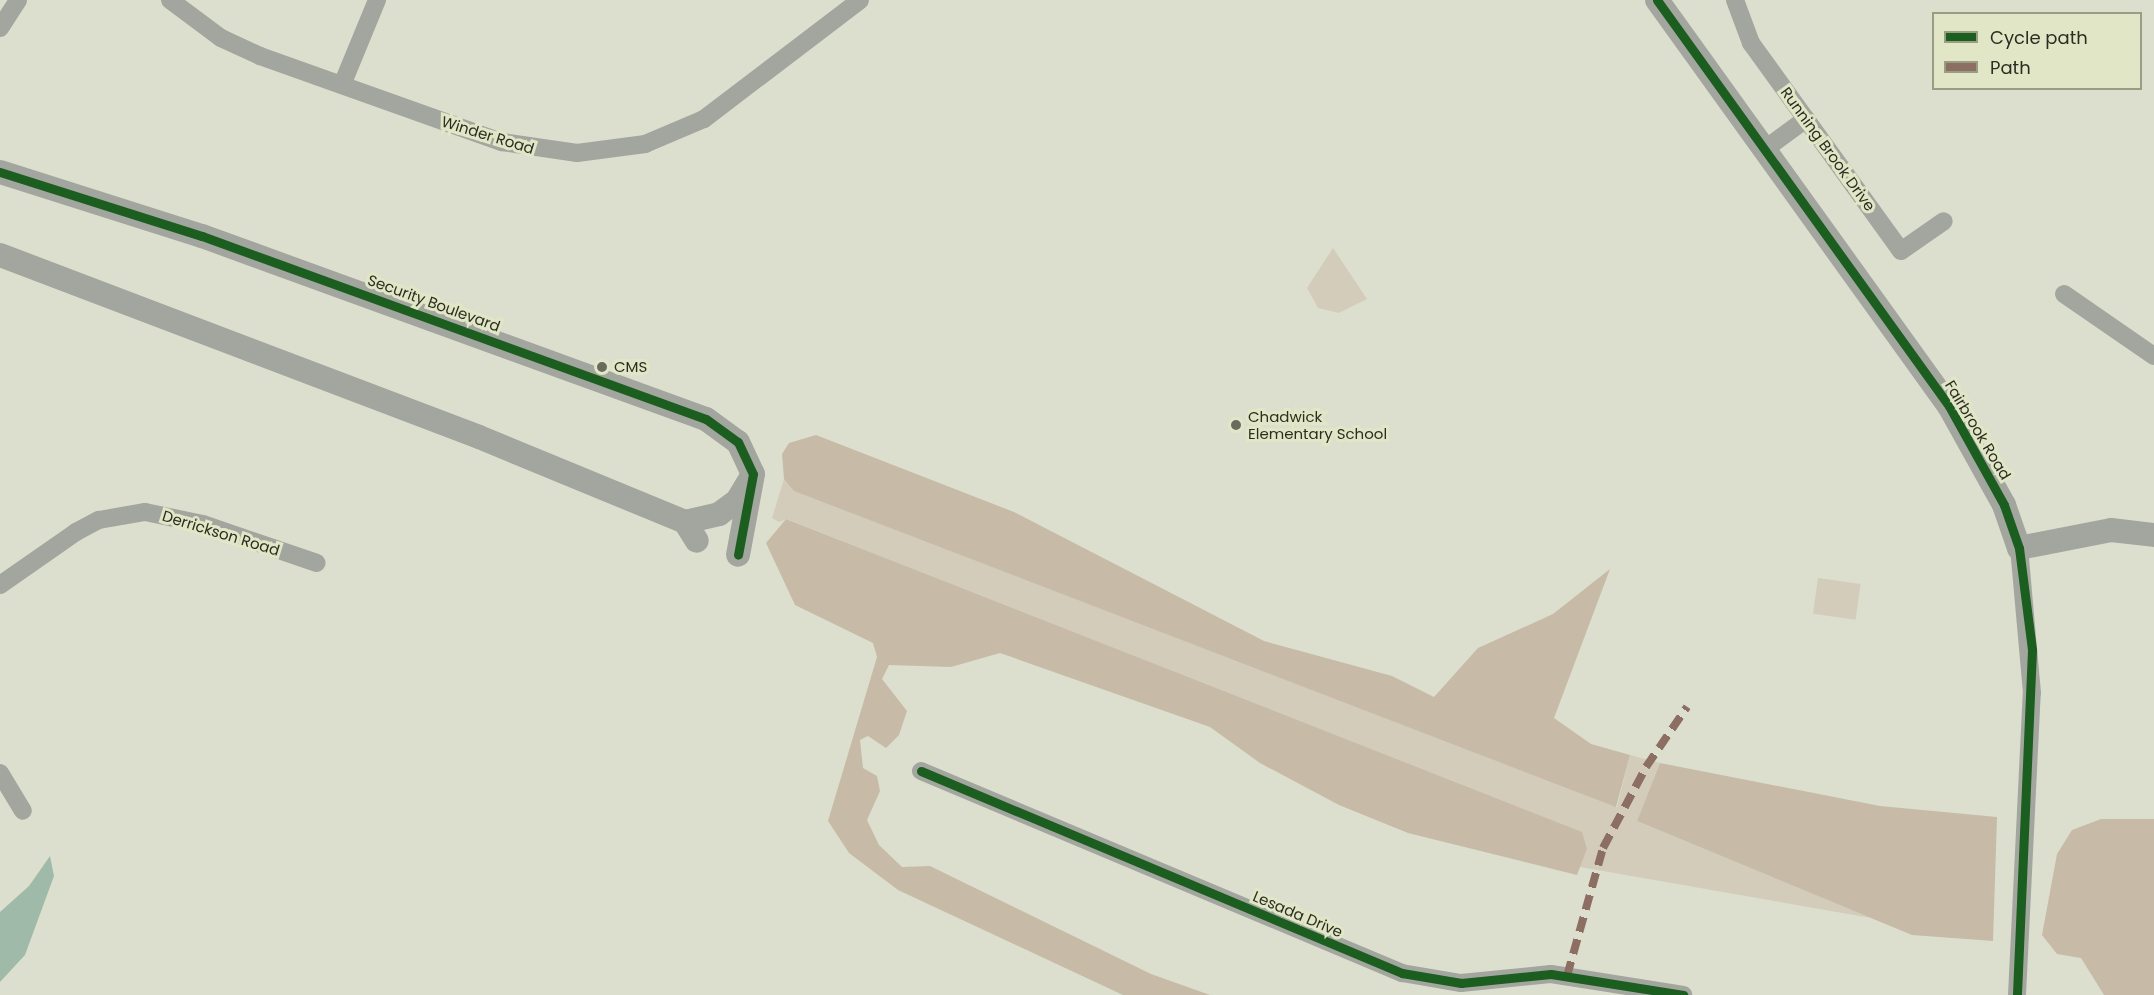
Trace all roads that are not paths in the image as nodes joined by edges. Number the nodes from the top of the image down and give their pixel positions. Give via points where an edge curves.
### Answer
1 (18, 0) edge
2 (170, 0) edge
3 (376, 0) edge
4 (860, 0) edge
5 (1657, 0) edge
6 (1735, 0) edge
7 (0, 28) edge
8 (342, 85) junction
9 (1806, 119) junction
10 (1765, 149) junction
11 (0, 172) edge
12 (1944, 220) dead end
13 (0, 255) edge
14 (2064, 294) dead end
15 (2154, 356) edge
16 (753, 474) junction
17 (2154, 535) edge
18 (2019, 548) junction
19 (738, 555) dead end
20 (317, 563) dead end
21 (0, 585) edge
22 (921, 771) dead end
23 (0, 773) edge
24 (23, 811) dead end
25 (1683, 995) edge
26 (2017, 995) edge

1 - 7 street
2 - 8 street, Winder Road via 221,38
3 - 8 street
4 - 8 street, Winder Road via 704,119 613,151 542,152 502,142
5 - 10 street, Fairbrook Road
6 - 9 street, Running Brook Drive via 1750,43
9 - 10 street
9 - 12 street, Running Brook Drive via 1901,251
10 - 18 street, Fairbrook Road via 1949,406 2004,505
11 - 16 street, Security Boulevard via 202,236 673,405 726,430 748,458
13 - 16 street via 479,437 691,532 737,501
14 - 15 street
16 - 19 street
17 - 18 street via 2111,530
18 - 26 street, Fairbrook Road via 2032,693
20 - 21 street, Derrickson Road via 203,524 145,512 99,520 76,531
22 - 25 street, Lesada Drive via 1402,973 1461,982 1551,974
23 - 24 street

